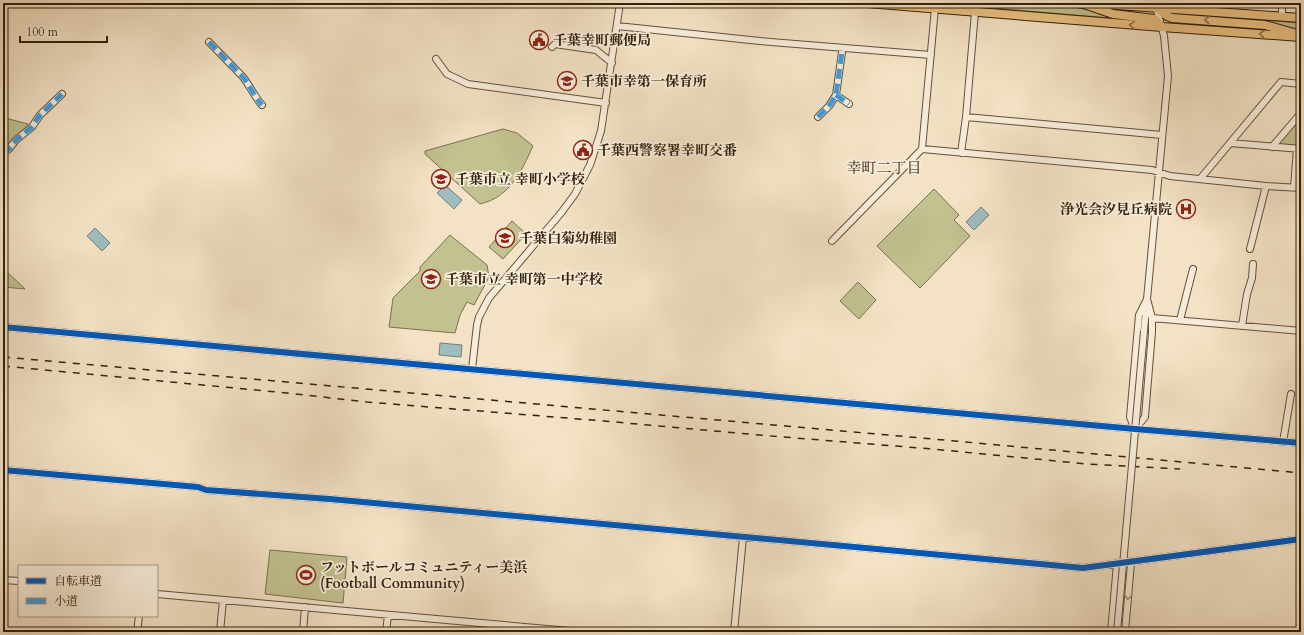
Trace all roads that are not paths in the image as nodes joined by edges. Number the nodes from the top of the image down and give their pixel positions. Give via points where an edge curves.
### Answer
1 (620, 3) edge
2 (867, 3) edge
3 (1081, 3) edge
4 (1090, 3) edge
5 (1282, 3) edge
6 (1156, 6) edge
7 (935, 8) junction
8 (975, 12) junction
9 (1282, 17) junction
10 (1301, 18) edge
11 (617, 26) junction
12 (1162, 27) junction
13 (1301, 36) edge
14 (209, 42) dead end
15 (552, 47) dead end
16 (842, 52) dead end
17 (931, 55) junction
18 (436, 59) dead end
19 (612, 63) junction
20 (1301, 84) edge
21 (62, 94) dead end
22 (836, 95) junction
23 (606, 103) junction
24 (850, 104) dead end
25 (262, 105) dead end
26 (1300, 114) edge
27 (818, 117) dead end
28 (966, 117) junction
29 (1162, 136) junction
30 (1230, 143) junction
31 (1272, 147) junction
32 (922, 149) junction
33 (1299, 149) edge
34 (961, 152) junction
35 (3, 153) edge
36 (1159, 172) junction
37 (1200, 178) junction
38 (1266, 186) junction
39 (1294, 187) junction
40 (1301, 188) edge
41 (832, 242) dead end
42 (1250, 248) dead end
43 (1253, 264) dead end
44 (1193, 270) dead end
45 (1147, 299) junction
46 (1152, 318) junction
47 (1180, 320) junction
48 (3, 326) edge
49 (1242, 326) junction
50 (1301, 331) edge
51 (472, 369) junction
52 (1291, 394) dead end
53 (1135, 429) junction
54 (1283, 442) junction
55 (1301, 443) edge
56 (3, 470) edge
57 (743, 537) junction
58 (1301, 539) edge
59 (1131, 563) junction
60 (1117, 564) junction
61 (3, 580) edge
62 (18, 581) edge
63 (158, 594) edge
64 (223, 600) junction
65 (305, 608) junction
66 (388, 615) junction
67 (139, 617) edge
68 (137, 632) edge
69 (220, 632) edge
70 (303, 632) edge
71 (386, 632) edge
72 (581, 632) edge
73 (734, 632) edge
74 (1111, 632) edge
75 (1117, 632) edge
76 (1125, 632) edge

1 - 11 street
2 - 7 highway
3 - 12 highway via 1113,14 1155,19
4 - 6 highway
5 - 9 street
6 - 9 highway
6 - 12 street
13 -> 6 highway via 1265,25 1172,18
7 - 8 highway
7 - 17 street
12 -> 8 highway
8 - 28 street
9 - 10 highway
11 - 17 street
11 - 19 street
13 -> 12 highway
12 - 29 street via 1168,76
14 - 25 street via 244,77 254,97
15 - 19 street via 555,44 596,50
16 - 22 street
17 - 32 street
18 - 23 street via 447,74 468,84
19 - 23 street
20 - 30 street via 1281,82
21 - 35 street via 32,127
22 - 24 street
22 - 27 street
23 - 51 street via 595,152 574,194 549,228 494,290 482,310 477,325
26 - 31 street
28 - 29 street
28 - 34 street
29 - 36 street
30 - 31 street
30 - 37 street
31 - 33 street
32 - 34 street
32 - 41 street
33 - 39 street
34 - 36 street
36 - 37 street via 1170,176
36 - 45 street
37 - 38 street
38 - 39 street
38 - 42 street
39 - 40 street
43 - 49 street
44 - 47 street
45 - 46 street
45 - 53 street via 1139,315 1130,417
45 - 75 street, bridge
46 - 47 street
46 - 53 street via 1145,417
47 - 49 street
48 - 51 street
49 - 50 street
51 - 53 street
52 - 54 street
53 - 54 street
54 - 55 street
56 - 57 street
57 - 60 street via 1083,568
57 - 73 street
58 - 59 street
59 - 60 street
59 -> 76 street
60 - 74 street
61 - 62 street
63 - 64 street
64 - 65 street
64 - 69 street
65 - 66 street
65 - 70 street
66 - 71 street
66 - 72 street
67 - 68 street

